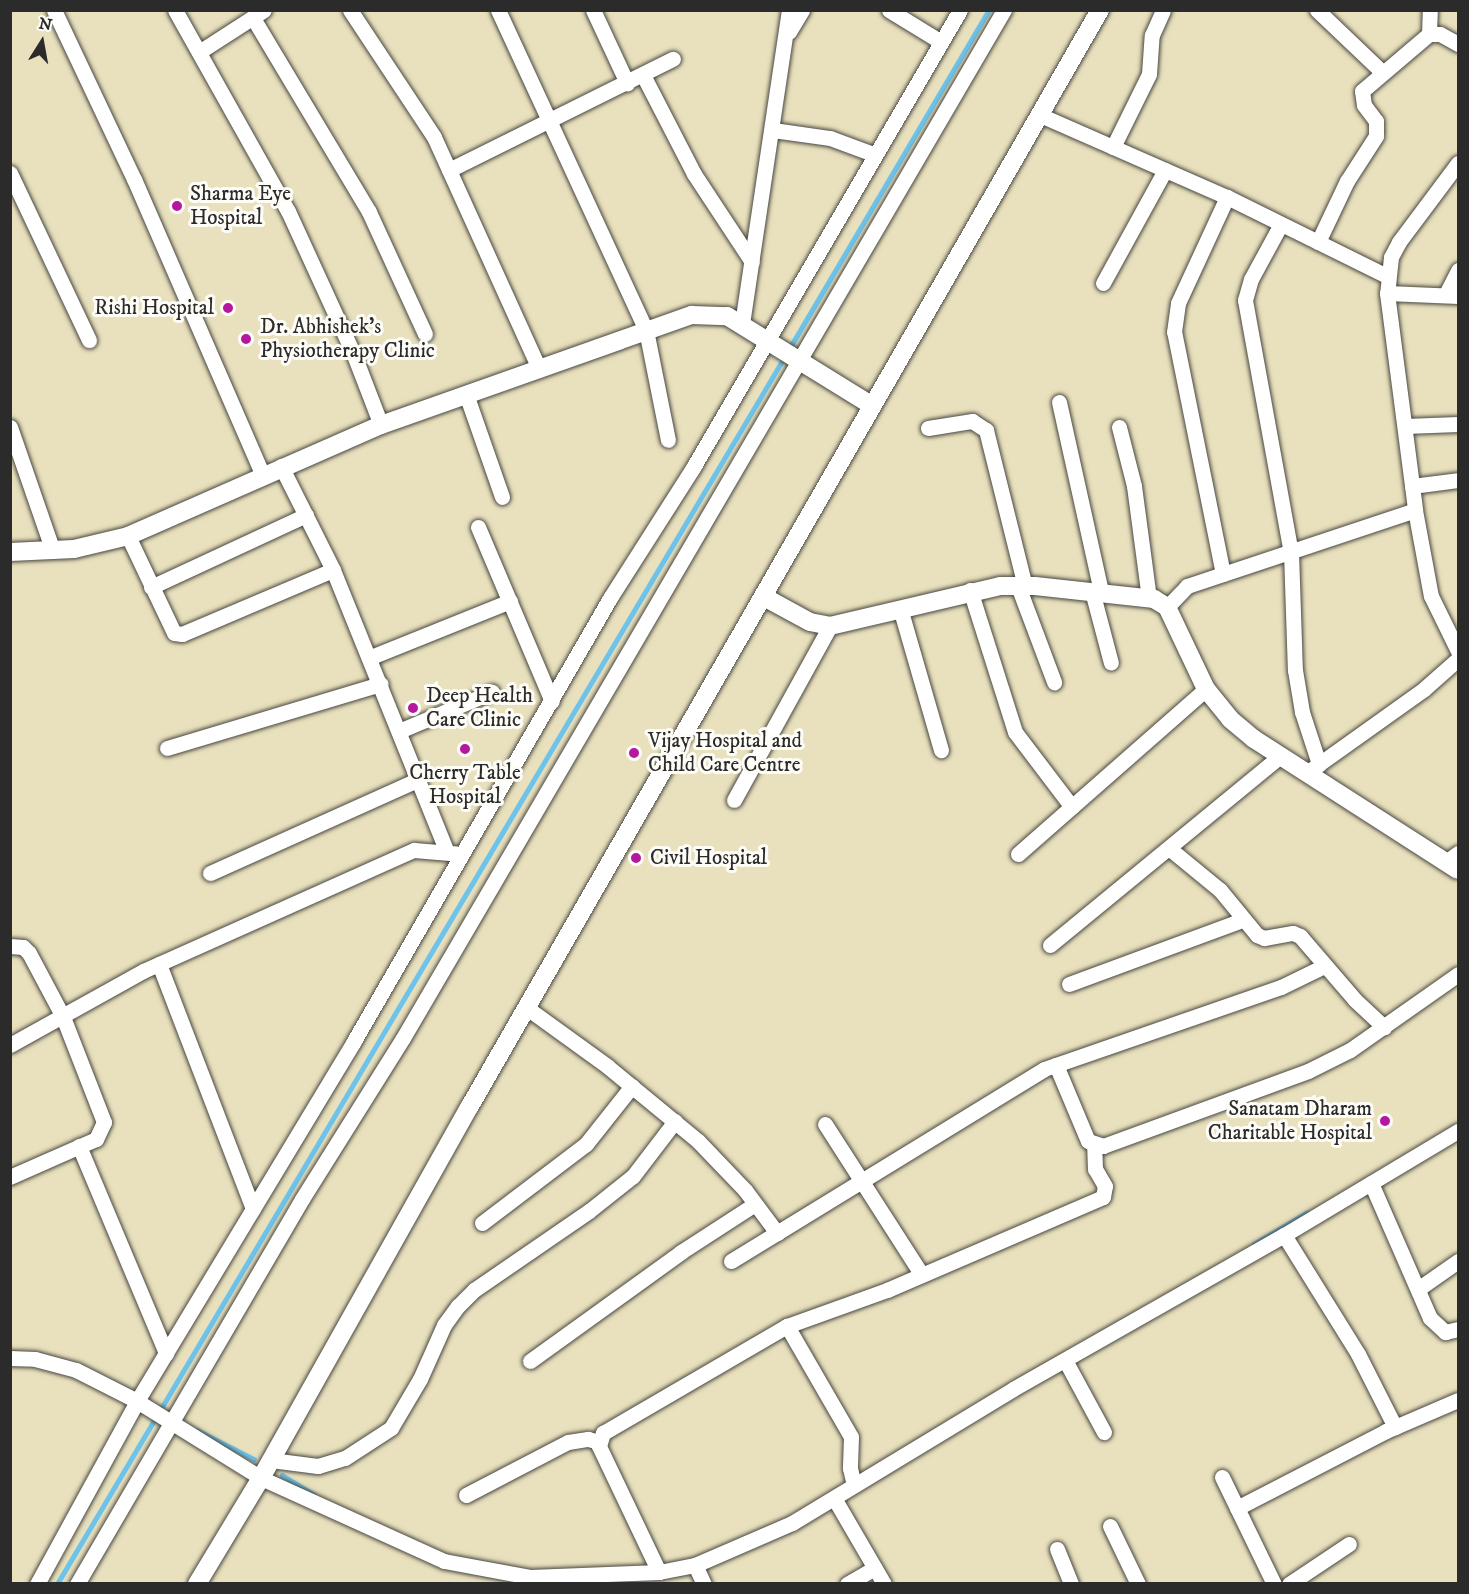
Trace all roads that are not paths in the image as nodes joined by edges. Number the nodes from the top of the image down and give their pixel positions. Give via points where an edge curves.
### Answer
1 (54, 10) edge
2 (175, 10) edge
3 (498, 10) edge
4 (593, 10) edge
5 (789, 10) edge
6 (802, 10) edge
7 (888, 10) edge
8 (960, 10) edge
9 (1004, 10) edge
10 (1100, 10) edge
11 (1163, 10) edge
12 (1317, 10) edge
13 (1430, 10) edge
14 (357, 13) edge
15 (259, 14) edge
16 (788, 34) junction
17 (1429, 34) junction
18 (941, 42) junction
19 (1458, 44) edge
20 (199, 52) junction
21 (673, 59) dead end
22 (1382, 72) junction
23 (643, 75) junction
24 (627, 83) junction
25 (1040, 115) junction
26 (552, 122) junction
27 (773, 130) junction
28 (1113, 147) junction
29 (873, 154) junction
30 (1458, 163) edge
31 (449, 170) junction
32 (1165, 170) junction
33 (10, 173) edge
34 (1227, 197) junction
35 (1281, 224) junction
36 (1318, 242) junction
37 (752, 262) junction
38 (1458, 270) edge
39 (1387, 276) junction
40 (1103, 283) dead end
41 (1387, 293) junction
42 (1452, 295) edge
43 (742, 324) junction
44 (646, 330) junction
45 (425, 334) dead end
46 (89, 340) dead end
47 (765, 341) junction
48 (792, 358) junction
49 (538, 369) junction
50 (466, 394) junction
51 (1059, 402) dead end
52 (871, 405) junction
53 (1458, 424) edge
54 (381, 425) junction
55 (1405, 426) junction
56 (10, 427) edge
57 (1119, 427) dead end
58 (928, 428) dead end
59 (668, 440) dead end
60 (281, 466) junction
61 (262, 474) junction
62 (1458, 480) edge
63 (1412, 486) junction
64 (502, 496) dead end
65 (1415, 510) junction
66 (306, 515) junction
67 (478, 527) dead end
68 (128, 536) junction
69 (53, 550) junction
70 (10, 552) edge
71 (1291, 552) junction
72 (333, 570) junction
73 (1223, 574) junction
74 (1022, 586) junction
75 (151, 587) junction
76 (970, 590) junction
77 (1096, 591) junction
78 (764, 597) junction
79 (1149, 598) junction
80 (510, 601) junction
81 (1167, 607) junction
82 (900, 608) junction
83 (830, 626) junction
84 (1458, 651) edge
85 (371, 657) junction
86 (1458, 659) edge
87 (1111, 663) dead end
88 (1054, 682) dead end
89 (381, 684) junction
90 (1206, 689) junction
91 (492, 692) dead end
92 (552, 701) junction
93 (399, 730) junction
94 (167, 748) dead end
95 (941, 750) dead end
96 (1280, 756) junction
97 (1313, 768) junction
98 (419, 779) junction
99 (734, 800) dead end
100 (1072, 807) junction
101 (1170, 849) junction
102 (454, 852) junction
103 (1018, 854) dead end
104 (1454, 861) edge
105 (210, 873) dead end
106 (1242, 920) junction
107 (1050, 945) dead end
108 (10, 946) edge
109 (159, 964) junction
110 (1324, 966) junction
111 (1458, 974) edge
112 (1069, 984) dead end
113 (527, 1008) junction
114 (63, 1017) junction
115 (1384, 1027) junction
116 (10, 1046) edge
117 (1056, 1065) junction
118 (632, 1086) junction
119 (675, 1121) junction
120 (825, 1124) dead end
121 (1458, 1131) edge
122 (1094, 1145) junction
123 (79, 1146) junction
124 (10, 1177) edge
125 (863, 1180) junction
126 (1371, 1183) junction
127 (755, 1204) junction
128 (253, 1209) junction
129 (482, 1223) dead end
130 (777, 1233) junction
131 (1284, 1236) junction
132 (731, 1261) dead end
133 (1458, 1261) edge
134 (921, 1275) junction
135 (1418, 1288) junction
136 (787, 1326) junction
137 (1458, 1329) edge
138 (166, 1353) junction
139 (10, 1358) edge
140 (1065, 1360) junction
141 (530, 1361) dead end
142 (1458, 1400) edge
143 (142, 1404) junction
144 (166, 1420) junction
145 (1395, 1427) junction
146 (1104, 1432) dead end
147 (599, 1442) junction
148 (271, 1460) junction
149 (1222, 1477) dead end
150 (261, 1478) junction
151 (854, 1485) junction
152 (466, 1495) dead end
153 (834, 1497) junction
154 (1237, 1508) junction
155 (1110, 1526) dead end
156 (1348, 1544) dead end
157 (1057, 1549) dead end
158 (695, 1566) junction
159 (875, 1568) junction
160 (659, 1572) junction
161 (37, 1584) edge
162 (77, 1584) edge
163 (196, 1584) edge
164 (704, 1584) edge
165 (847, 1584) edge
166 (884, 1584) edge
167 (1071, 1584) edge
168 (1138, 1584) edge
169 (1274, 1584) edge
170 (1289, 1584) edge

1 - 61 street via 134,179
2 - 20 street
3 - 26 street
4 - 24 street
5 - 16 street
6 - 16 street
7 - 18 street
8 - 18 street
9 - 48 street
10 - 25 street
11 - 28 street via 1152,35 1149,74
12 - 22 street
13 - 17 street
14 - 31 street via 434,136
15 - 20 street
15 - 45 street via 369,212
16 - 27 street
17 - 19 street via 1440,34
17 - 22 street
18 - 29 street
20 - 54 street via 288,212 354,355
21 - 23 street
22 - 36 street via 1362,91 1361,97 1377,120 1376,136 1347,181
23 - 24 street
23 - 37 street via 694,174
24 - 26 street
25 - 28 street
25 - 52 street
26 - 31 street
26 - 44 street
27 - 29 street via 831,138
27 - 37 street
28 - 32 street
29 - 47 street
30 - 39 street via 1399,242
31 - 49 street
32 - 34 street
32 - 40 street
33 - 46 street
34 - 35 street
34 - 73 street via 1178,303 1174,332
35 - 36 street
35 - 71 street via 1251,279 1245,300
36 - 39 street
37 - 43 street
38 - 42 street
39 - 41 street
41 - 42 street
41 - 55 street
43 - 44 street via 708,314
43 - 47 street
44 - 49 street
44 - 59 street
47 - 48 street
47 - 92 street
48 - 52 street
48 - 144 street
49 - 50 street
50 - 54 street
50 - 64 street
51 - 77 street
52 - 78 street
53 - 55 street
54 - 60 street
55 - 63 street
56 - 69 street
57 - 79 street via 1134,486
58 - 74 street via 972,421 986,430
60 - 61 street
60 - 66 street
61 - 68 street
62 - 63 street
63 - 65 street
65 - 71 street
65 - 84 street via 1434,607
66 - 72 street
66 - 75 street
67 - 80 street
68 - 69 street
68 - 75 street
69 - 70 street
71 - 73 street
71 - 97 street via 1295,670
72 - 75 street via 182,634 169,628
72 - 85 street
73 - 81 street via 1180,590
74 - 76 street
74 - 77 street
74 - 88 street
76 - 82 street
76 - 100 street via 1015,732
77 - 79 street
77 - 87 street
78 - 83 street via 810,622
78 - 113 street
79 - 81 street
80 - 85 street
80 - 92 street
81 - 90 street
82 - 83 street
82 - 95 street
83 - 99 street
85 - 89 street
86 - 97 street via 1424,689
89 - 93 street
89 - 94 street
90 - 96 street via 1230,719
90 - 100 street
91 - 93 street
92 - 102 street
93 - 98 street
96 - 97 street
96 - 101 street
97 - 104 street
98 - 102 street
98 - 105 street
100 - 103 street
101 - 106 street via 1220,890
101 - 107 street
102 - 109 street via 414,850
102 - 128 street
106 - 110 street via 1264,938 1293,933 1300,936
106 - 112 street
108 - 114 street via 23,947 29,953
109 - 114 street
109 - 128 street
110 - 115 street
110 - 117 street via 1281,987
111 - 115 street
113 - 118 street
113 - 148 street
114 - 116 street
114 - 123 street via 104,1122 96,1139
115 - 122 street via 1308,1071 1102,1146
117 - 122 street via 1088,1141
117 - 125 street via 1028,1077
118 - 119 street
118 - 129 street via 586,1144
119 - 127 street via 719,1161
119 - 148 street via 633,1176 590,1211 474,1290 458,1306 444,1325 420,1379 391,1428 345,1458 318,1466
120 - 125 street
121 - 126 street
122 - 134 street via 1095,1169 1105,1186 1103,1197
123 - 124 street
123 - 138 street
125 - 130 street
125 - 134 street
126 - 131 street
126 - 135 street
127 - 130 street
127 - 141 street
128 - 138 street
130 - 132 street
131 - 140 street
131 - 145 street via 1358,1354
133 - 135 street
134 - 136 street
135 - 137 street via 1437,1328 1444,1332
136 - 147 street via 614,1426 603,1433
136 - 151 street via 851,1437
138 - 143 street
139 - 143 street via 35,1359 76,1370
140 - 146 street
140 - 151 street
142 - 145 street
143 - 144 street
143 - 161 street
144 - 150 street
144 - 162 street
145 - 154 street
147 - 152 street via 579,1438 568,1442
147 - 160 street
148 - 150 street
149 - 154 street
150 - 160 street via 390,1539 444,1561 482,1571 579,1578
150 - 163 street
151 - 153 street
153 - 158 street via 792,1523
153 - 159 street
154 - 169 street
155 - 168 street
156 - 170 street
157 - 167 street
158 - 160 street
158 - 164 street
159 - 165 street
159 - 166 street

